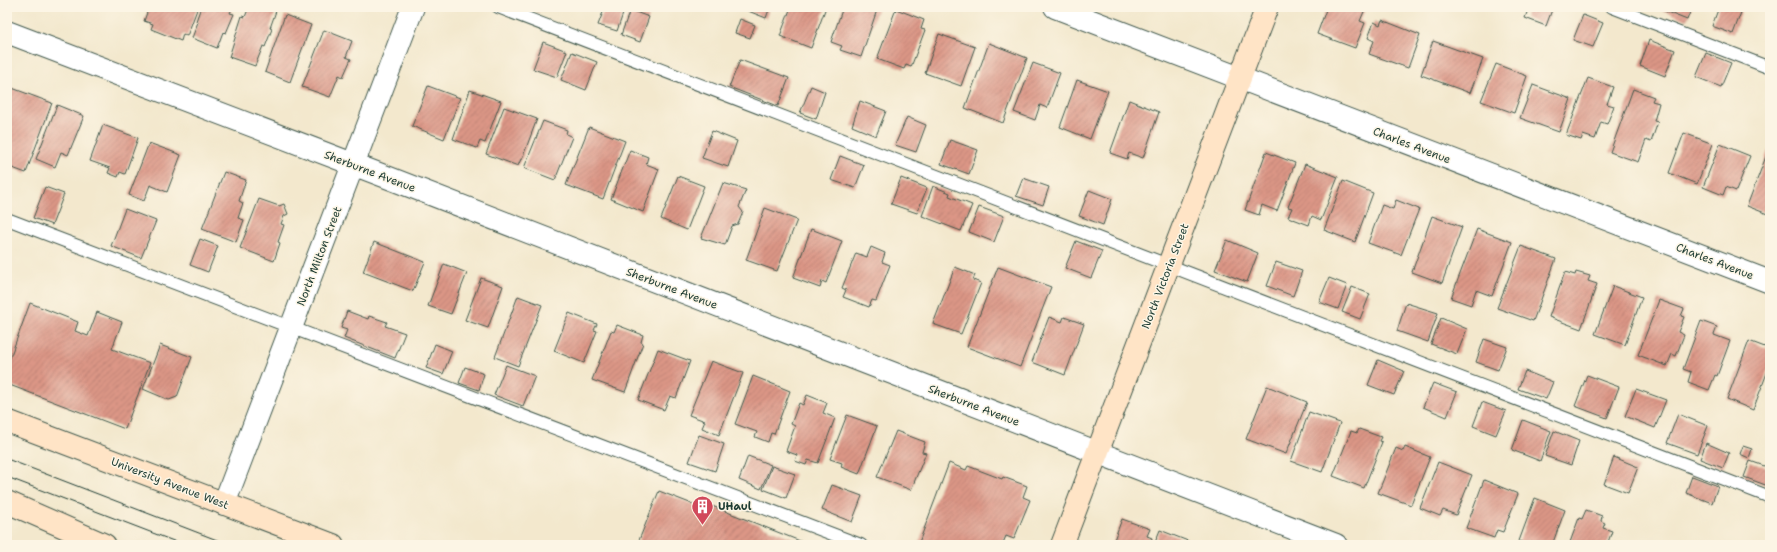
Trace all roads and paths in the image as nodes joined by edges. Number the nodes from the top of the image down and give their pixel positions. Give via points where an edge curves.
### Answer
1 (413, 7) edge
2 (498, 7) edge
3 (1055, 7) edge
4 (1267, 7) edge
5 (1612, 7) edge
6 (7, 32) edge
7 (1770, 68) edge
8 (1240, 79) junction
9 (354, 165) junction
10 (7, 219) edge
11 (1170, 266) junction
12 (1770, 282) edge
13 (292, 327) junction
14 (7, 421) edge
15 (1098, 453) junction
16 (1770, 498) edge
17 (7, 502) edge
18 (224, 504) junction
19 (105, 545) edge
20 (333, 545) edge
21 (861, 545) edge
22 (1062, 545) edge
23 (1336, 545) edge

1 - 9 street, North Milton Street
2 - 11 lane
3 - 8 street, Charles Avenue
4 - 8 street, North Victoria Street
5 - 7 lane
6 - 9 street, Sherburne Avenue
8 - 11 street, North Victoria Street
8 - 12 street, Charles Avenue
9 - 13 street, North Milton Street
9 - 15 street, Sherburne Avenue
10 - 13 lane
11 - 15 street, North Victoria Street
11 - 16 lane
13 - 18 street, North Milton Street
13 - 21 lane
14 - 18 street, University Avenue West
15 - 22 street, North Victoria Street
15 - 23 street, Sherburne Avenue
17 - 19 street
18 - 20 street, University Avenue West

